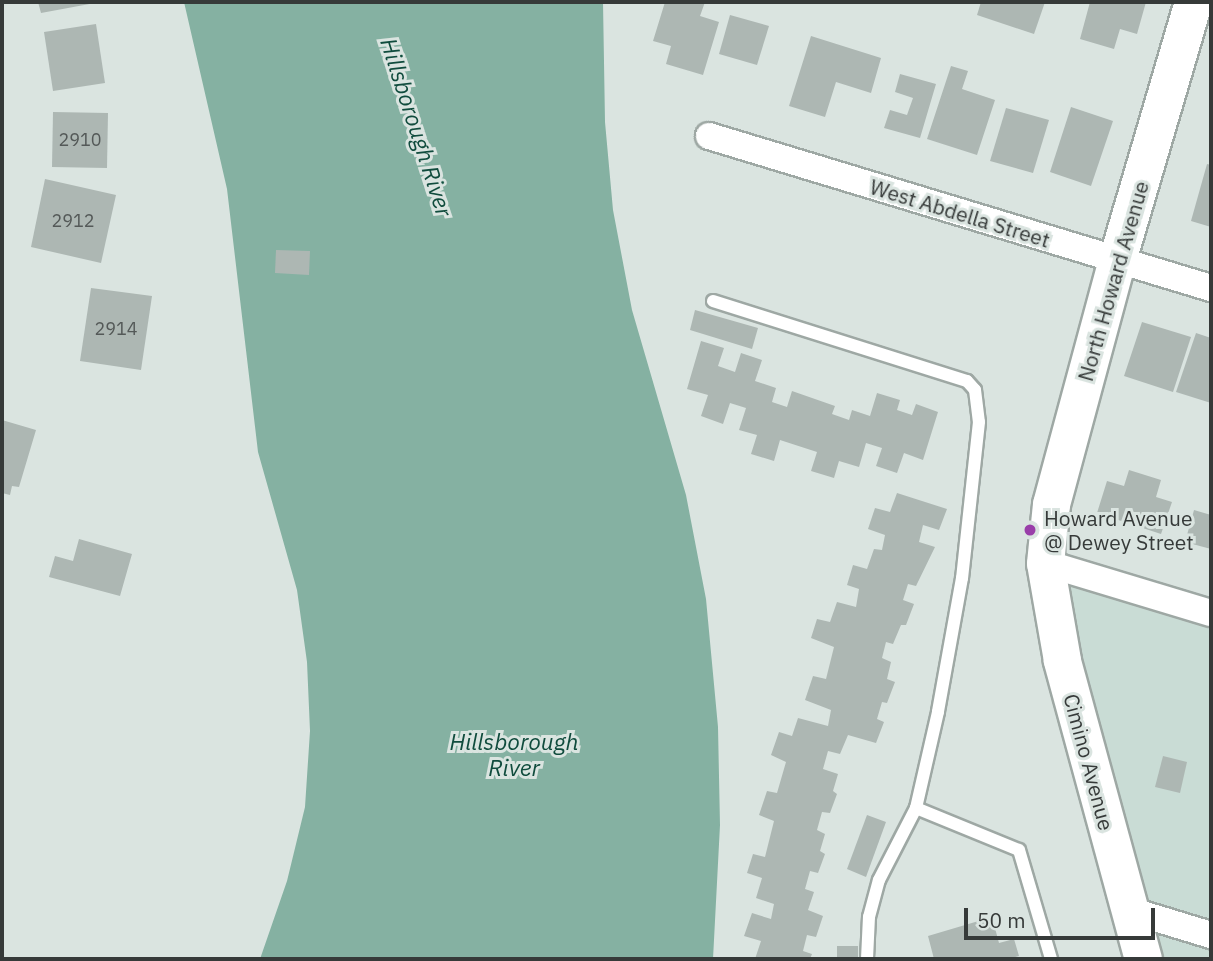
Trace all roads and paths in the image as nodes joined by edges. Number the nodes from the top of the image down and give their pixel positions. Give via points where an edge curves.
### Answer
1 (1193, 2) edge
2 (709, 136) dead end
3 (1117, 260) junction
4 (1211, 288) edge
5 (713, 301) dead end
6 (1045, 563) junction
7 (1211, 613) edge
8 (916, 808) junction
9 (1129, 910) junction
10 (1211, 935) edge
11 (867, 959) edge
12 (1051, 959) edge
13 (1143, 959) edge

1 - 3 main road, North Howard Avenue
2 - 3 street, West Abdella Street
3 - 4 street, West Abdella Street
3 - 6 main road, North Howard Avenue via 1051,504
5 - 8 lane via 967,381 975,390 979,422 962,578
6 - 7 street
6 - 9 main road, Cimino Avenue via 1062,660
8 - 11 lane via 879,880 869,917
8 - 12 lane via 1019,850
9 - 10 street
9 - 13 main road, Cimino Avenue

